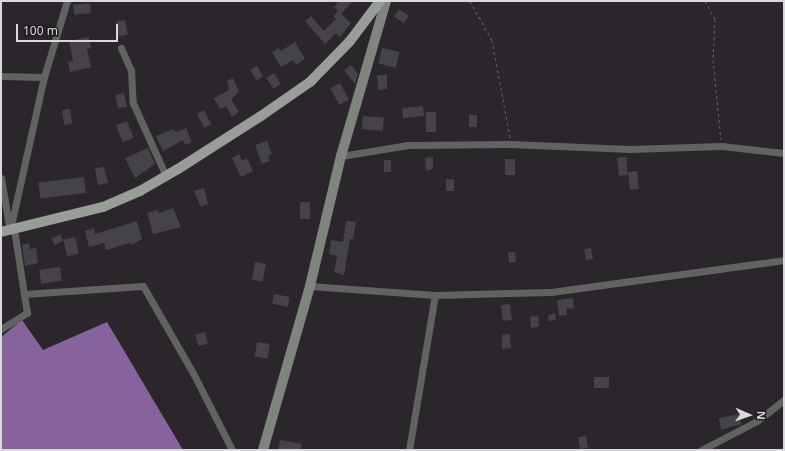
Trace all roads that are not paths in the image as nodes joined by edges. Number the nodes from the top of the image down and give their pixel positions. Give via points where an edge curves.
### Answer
1 (67, 1) edge
2 (380, 1) edge
3 (386, 1) edge
4 (121, 48) dead end
5 (1, 76) edge
6 (44, 77) junction
7 (784, 153) edge
8 (341, 156) junction
9 (166, 176) junction
10 (1, 178) edge
11 (8, 230) edge
12 (784, 260) edge
13 (310, 286) junction
14 (24, 294) junction
15 (435, 295) junction
16 (1, 329) edge
17 (784, 400) edge
18 (232, 450) edge
19 (263, 450) edge
20 (409, 450) edge
21 (701, 450) edge

1 - 6 street
2 - 9 main road via 350,41 304,86 255,121
3 - 8 street
4 - 9 street via 131,70 133,103
5 - 6 street
6 - 11 street
7 - 8 street via 722,146 630,149 511,144 408,145
8 - 13 street
9 - 11 main road via 103,207
10 - 11 street
11 - 14 street
12 - 15 street via 551,292
13 - 15 street
13 - 19 street
14 - 16 street via 27,313
14 - 18 street via 143,286
15 - 20 street
17 - 21 street via 757,421

